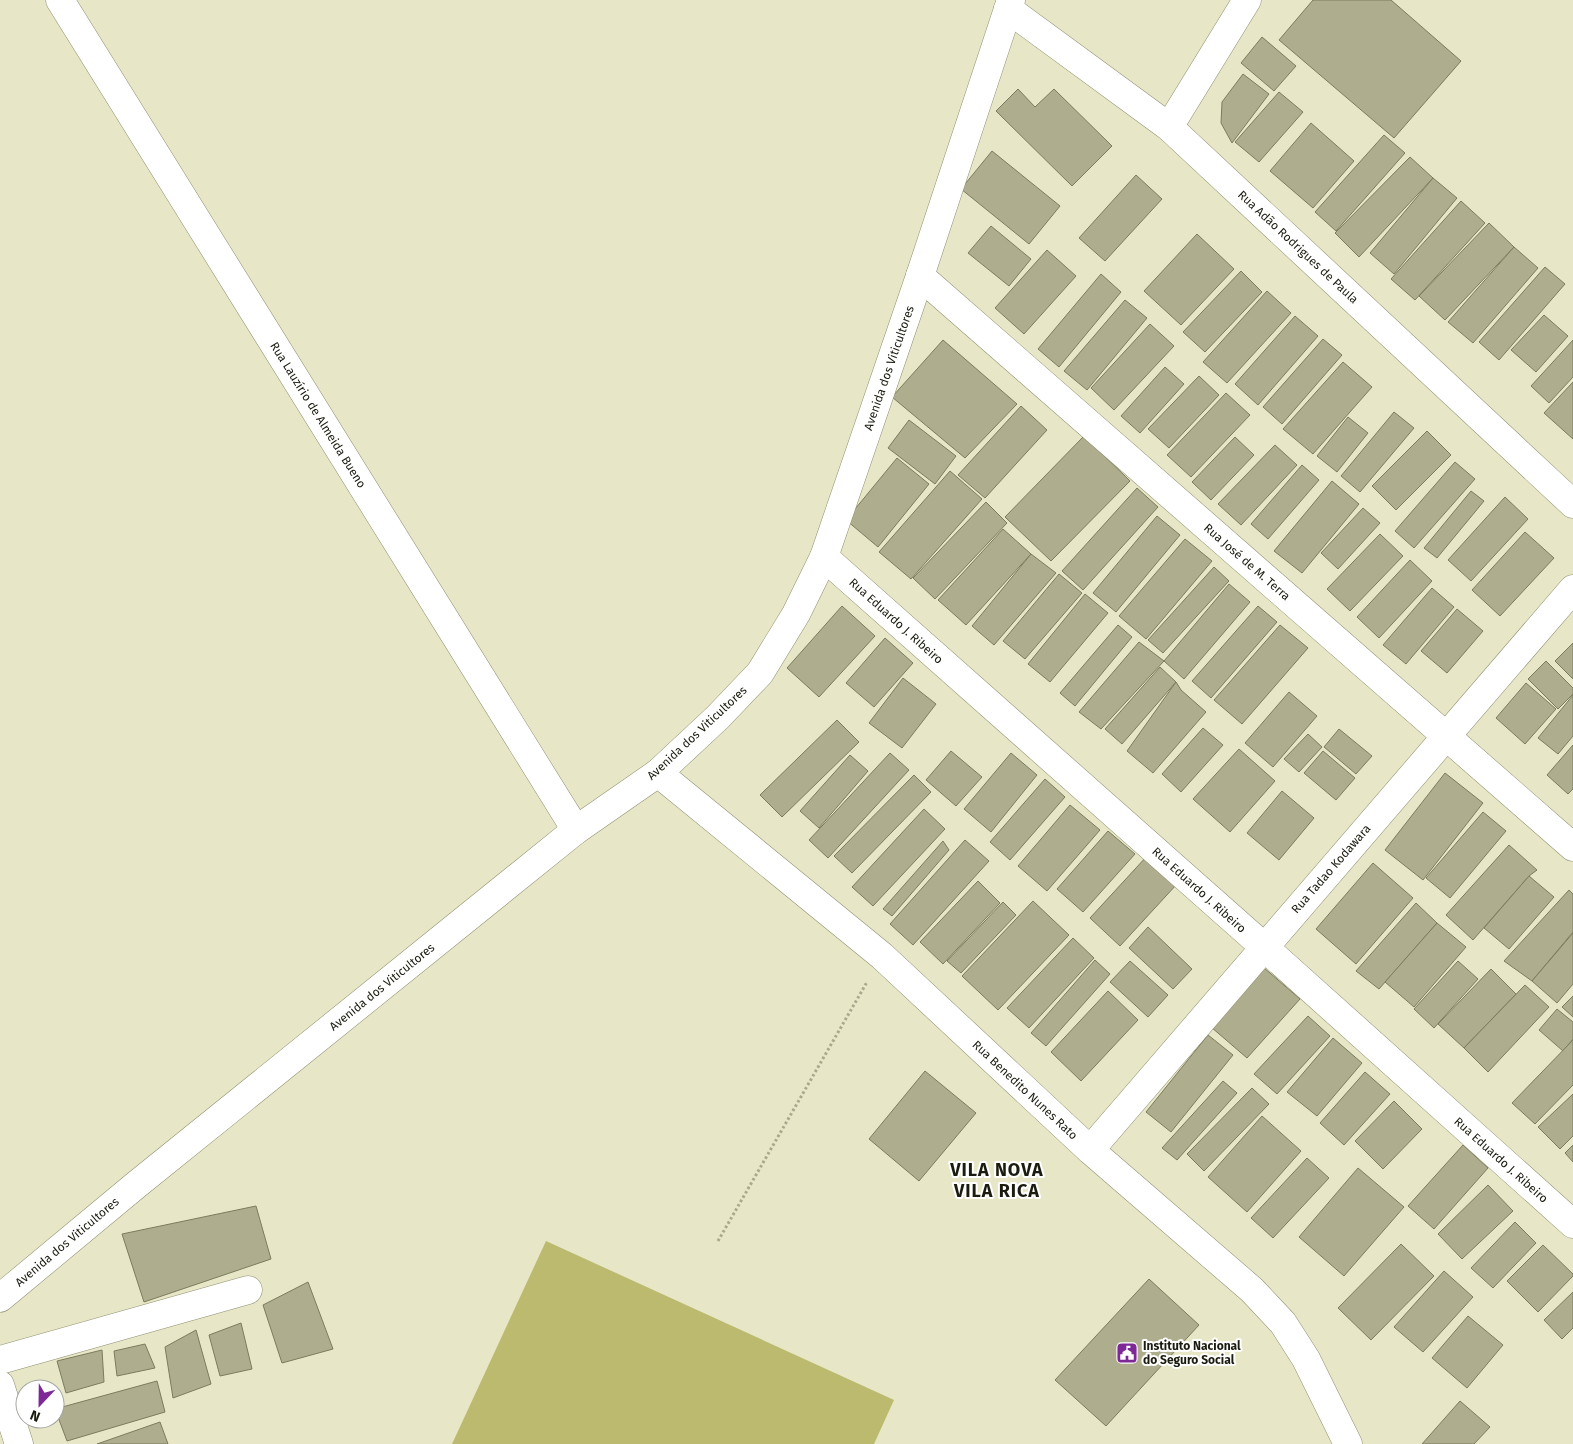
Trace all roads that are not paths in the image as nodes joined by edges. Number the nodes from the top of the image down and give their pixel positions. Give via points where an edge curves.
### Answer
1 (60, 0) edge
2 (1247, 0) edge
3 (1009, 5) edge
4 (1169, 127) junction
5 (920, 276) junction
6 (1573, 504) edge
7 (824, 557) junction
8 (1573, 589) edge
9 (1447, 736) junction
10 (658, 773) junction
11 (576, 830) junction
12 (1573, 847) edge
13 (1263, 946) junction
14 (1090, 1150) junction
15 (1573, 1224) edge
16 (248, 1290) dead end
17 (0, 1298) edge
18 (0, 1360) edge
19 (0, 1385) edge
20 (19, 1444) edge
21 (1348, 1444) edge

1 - 11 street, Rua Lauzírio de Almeida Bueno
2 - 4 street
3 - 4 street, Rua Adão Rodrigues de Paula
3 - 5 street, Avenida dos Viticultores
4 - 6 street, Rua Adão Rodrigues de Paula
5 - 7 street, Avenida dos Viticultores
5 - 9 street, Rua José de M. Terra
7 - 10 street, Avenida dos Viticultores via 796,614 760,673
7 - 13 street, Rua Eduardo J. Ribeiro
8 - 9 street, Rua Tadao Kodawara
9 - 12 street, Rua José de M. Terra
9 - 13 street, Rua Tadao Kodawara
10 - 11 street, Avenida dos Viticultores
10 - 14 street, Rua Benedito Nunes Rato via 882,956
11 - 17 street, Avenida dos Viticultores
13 - 14 street, Rua Tadao Kodawara
13 - 15 street, Rua Eduardo J. Ribeiro
14 - 21 street, Rua Benedito Nunes Rato via 1252,1290 1283,1323 1306,1360
16 - 18 street
19 - 20 street

